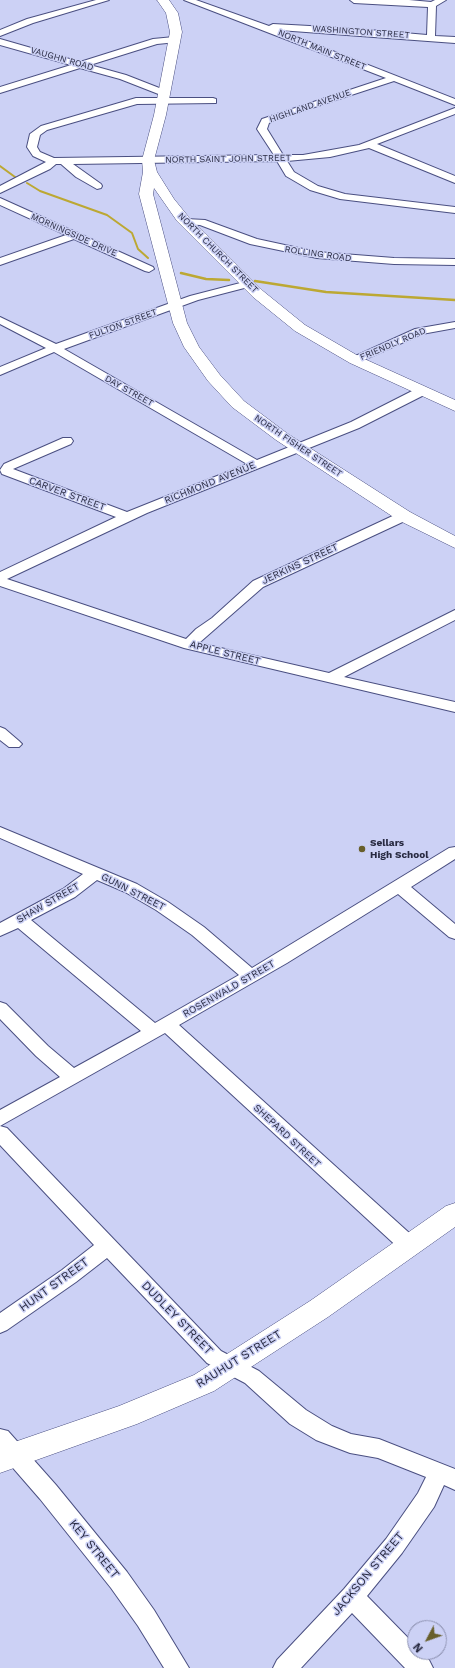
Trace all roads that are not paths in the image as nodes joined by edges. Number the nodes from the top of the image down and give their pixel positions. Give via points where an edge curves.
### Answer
1 (105, 0) edge
2 (188, 0) edge
3 (354, 0) edge
4 (442, 0) edge
5 (165, 3) edge
6 (432, 5) junction
7 (267, 29) junction
8 (0, 33) edge
9 (431, 37) junction
10 (174, 40) junction
11 (455, 40) edge
12 (0, 42) edge
13 (80, 65) junction
14 (392, 78) junction
15 (0, 90) edge
16 (164, 92) junction
17 (213, 101) dead end
18 (455, 102) edge
19 (455, 111) edge
20 (368, 144) junction
21 (280, 159) junction
22 (54, 161) junction
23 (64, 161) junction
24 (149, 166) junction
25 (455, 180) edge
26 (97, 186) dead end
27 (0, 190) edge
28 (0, 201) edge
29 (455, 210) edge
30 (186, 222) junction
31 (75, 235) junction
32 (0, 262) edge
33 (455, 262) edge
34 (149, 269) dead end
35 (248, 284) junction
36 (175, 305) junction
37 (0, 320) edge
38 (455, 325) edge
39 (55, 348) junction
40 (356, 360) junction
41 (0, 371) edge
42 (422, 391) junction
43 (455, 406) edge
44 (67, 441) dead end
45 (298, 447) junction
46 (256, 464) junction
47 (404, 516) junction
48 (127, 517) junction
49 (455, 543) edge
50 (0, 577) edge
51 (0, 581) edge
52 (455, 614) edge
53 (189, 645) junction
54 (331, 678) junction
55 (455, 707) edge
56 (0, 732) edge
57 (14, 744) dead end
58 (0, 832) edge
59 (455, 852) edge
60 (95, 873) junction
61 (399, 886) junction
62 (20, 920) junction
63 (0, 930) edge
64 (455, 933) edge
65 (251, 976) junction
66 (0, 1008) edge
67 (160, 1028) junction
68 (72, 1077) junction
69 (0, 1119) edge
70 (0, 1133) edge
71 (455, 1213) edge
72 (107, 1246) junction
73 (410, 1246) junction
74 (0, 1324) edge
75 (231, 1367) junction
76 (4, 1451) edge
77 (448, 1476) edge
78 (352, 1597) junction
79 (177, 1668) edge
80 (285, 1668) edge
81 (421, 1668) edge

1 - 8 street via 30,21
2 - 5 street, NORTH MAIN STREET
2 - 7 street, NORTH MAIN STREET
3 - 6 street
4 - 6 street
5 - 10 main road via 176,27
6 - 9 street
7 - 9 street, WASHINGTON STREET via 283,27
7 - 14 street, NORTH MAIN STREET
9 - 11 street, WASHINGTON STREET
10 - 13 street via 156,42
10 - 16 main road
12 - 13 street, VAUGHN ROAD
13 - 15 street
13 - 16 street, VAUGHN ROAD via 124,77
14 - 18 street, NORTH MAIN STREET
14 - 21 street, HIGHLAND AVENUE via 265,121 262,129
16 - 17 street
16 - 22 street via 38,130 33,150 42,157
16 - 24 main road
19 - 20 street, NORTH SAINT JOHN STREET
20 - 21 street, NORTH SAINT JOHN STREET via 330,154
20 - 25 street
21 - 24 street, NORTH SAINT JOHN STREET
21 - 29 street, HIGHLAND AVENUE via 290,174 326,192 344,197
22 - 23 street, NORTH SAINT JOHN STREET
22 - 27 street
23 - 24 street, NORTH SAINT JOHN STREET
23 - 26 street
24 - 30 main road, NORTH CHURCH STREET via 169,201
24 - 36 main road, NORTH FISHER STREET via 146,194
28 - 31 street, MORNINGSIDE DRIVE
30 - 33 street, ROLLING ROAD via 201,222 254,242 302,253 357,259
30 - 35 main road, NORTH CHURCH STREET
31 - 32 street
31 - 34 street, MORNINGSIDE DRIVE
35 - 36 street, FULTON STREET
35 - 40 main road, NORTH CHURCH STREET via 273,308 300,328
36 - 39 street, FULTON STREET
36 - 45 main road, NORTH FISHER STREET via 180,324 190,343 214,378 248,412
37 - 39 street, DAY STREET
38 - 40 street, FRIENDLY ROAD via 419,331
39 - 41 street, FULTON STREET
39 - 46 street, DAY STREET
40 - 42 main road, NORTH CHURCH STREET
42 - 43 main road, NORTH CHURCH STREET
42 - 45 street, RICHMOND AVENUE via 355,425
44 - 48 street, CARVER STREET via 8,467 7,472
45 - 46 street, RICHMOND AVENUE
45 - 47 main road, NORTH FISHER STREET
46 - 48 street, RICHMOND AVENUE
47 - 49 main road, NORTH FISHER STREET
47 - 53 street, JERKINS STREET via 258,584
48 - 50 street, RICHMOND AVENUE
51 - 53 street, APPLE STREET
52 - 54 street
53 - 54 street, APPLE STREET
54 - 55 street, APPLE STREET
56 - 57 street
58 - 60 street, GUNN STREET
59 - 61 street, ROSENWALD STREET
60 - 62 street, SHAW STREET via 69,893
60 - 65 street, GUNN STREET via 131,888 162,906 198,931
61 - 64 street
61 - 65 street, ROSENWALD STREET
62 - 63 street, SHAW STREET
62 - 67 street, SHEPARD STREET
65 - 67 street, ROSENWALD STREET
66 - 68 street
67 - 68 street, ROSENWALD STREET
67 - 73 street, SHEPARD STREET
68 - 69 street, ROSENWALD STREET
70 - 72 street, DUDLEY STREET
71 - 73 main road, RAUHUT STREET
72 - 74 street, HUNT STREET
72 - 75 street, DUDLEY STREET via 214,1357
73 - 75 main road, RAUHUT STREET
75 - 76 main road, RAUHUT STREET via 204,1383 152,1406
75 - 77 street, DUDLEY STREET via 252,1377 298,1417 324,1433 350,1443 379,1449
76 - 79 street, KEY STREET via 48,1492 119,1580
77 - 78 street, JACKSON STREET via 426,1500 402,1535
78 - 80 street, JACKSON STREET
78 - 81 street

